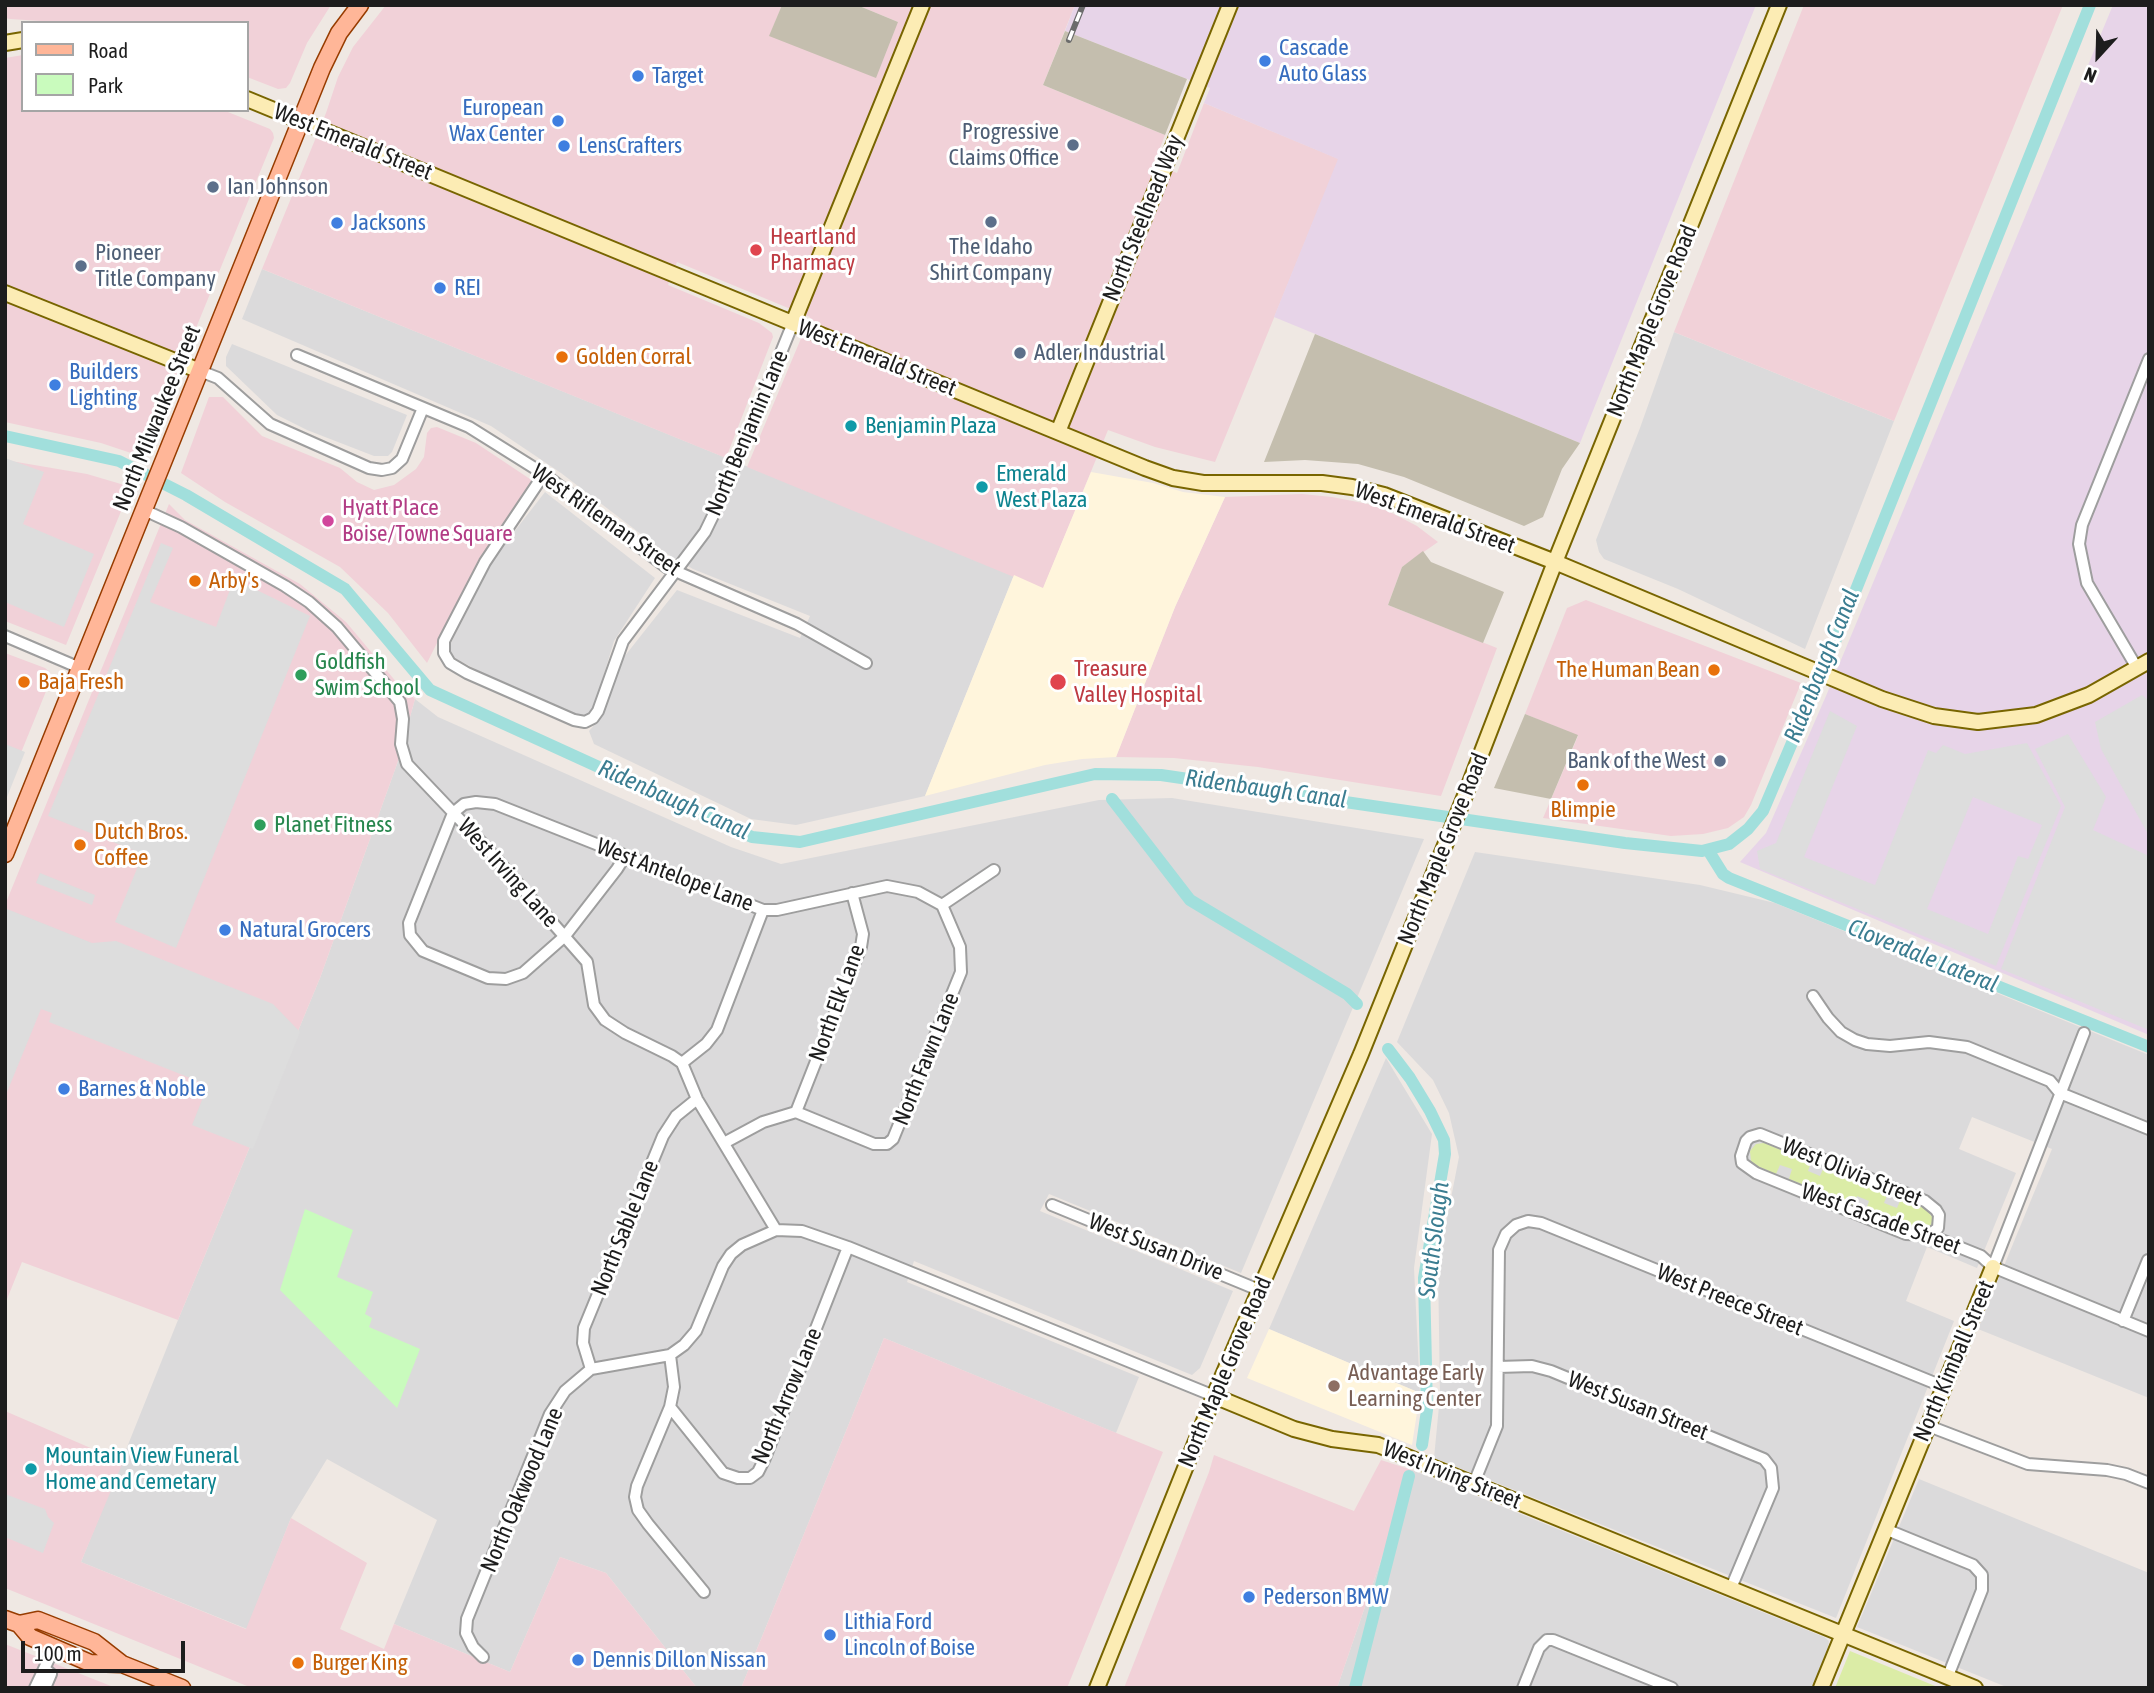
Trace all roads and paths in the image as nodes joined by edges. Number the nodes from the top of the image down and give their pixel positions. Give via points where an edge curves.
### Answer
1 (360, 5) edge
2 (922, 5) edge
3 (1230, 5) edge
4 (1779, 5) edge
5 (248, 99) edge
6 (301, 121) junction
7 (5, 293) edge
8 (793, 323) junction
9 (297, 355) dead end
10 (2149, 359) edge
11 (200, 371) junction
12 (423, 408) junction
13 (1058, 432) junction
14 (544, 474) junction
15 (144, 510) junction
16 (1555, 562) junction
17 (676, 572) junction
18 (5, 636) edge
19 (866, 663) dead end
20 (2143, 664) edge
21 (80, 668) junction
22 (453, 813) junction
23 (5, 854) edge
24 (625, 856) junction
25 (994, 870) dead end
26 (852, 893) junction
27 (942, 905) junction
28 (763, 910) junction
29 (565, 936) junction
30 (1813, 996) dead end
31 (2084, 1033) dead end
32 (682, 1063) junction
33 (2060, 1093) junction
34 (696, 1099) junction
35 (796, 1112) junction
36 (2149, 1129) edge
37 (724, 1143) junction
38 (1744, 1148) joint
39 (1052, 1205) dead end
40 (776, 1230) junction
41 (1929, 1235) junction
42 (848, 1247) junction
43 (2148, 1260) edge
44 (1993, 1267) junction
45 (1259, 1290) junction
46 (2123, 1321) junction
47 (2149, 1331) edge
48 (670, 1355) junction
49 (1498, 1367) junction
50 (591, 1369) junction
51 (1942, 1386) junction
52 (1214, 1396) junction
53 (670, 1406) junction
54 (1926, 1426) junction
55 (1474, 1483) junction
56 (2149, 1483) edge
57 (1885, 1529) junction
58 (1731, 1588) junction
59 (704, 1592) dead end
60 (12, 1622) edge
61 (1843, 1634) junction
62 (54, 1648) junction
63 (483, 1657) dead end
64 (122, 1664) junction
65 (45, 1669) junction
66 (1948, 1676) junction
67 (1657, 1685) edge
68 (35, 1688) edge
69 (45, 1688) edge
70 (182, 1688) edge
71 (1097, 1688) edge
72 (1523, 1688) edge
73 (1672, 1688) edge
74 (1821, 1688) edge
75 (1975, 1688) edge

1 - 6 main road, North Milwaukee Street via 331,48
2 - 8 main road, North Benjamin Lane
3 - 13 main road, North Steelhead Way
4 - 16 main road, North Maple Grove Road
5 - 6 main road, West Emerald Street
6 - 8 main road, West Emerald Street
6 - 11 main road, North Milwaukee Street
7 - 11 main road
8 - 13 main road, West Emerald Street
8 - 17 street, North Benjamin Lane via 723,495 705,532
9 - 12 street, West Rifleman Street
10 - 20 street via 2082,525 2079,544 2087,583
11 - 12 street via 218,378 270,424 369,468 392,468 402,459
11 - 15 main road, North Milwaukee Street
12 - 14 street, West Rifleman Street via 469,427
13 - 16 main road, West Emerald Street via 1173,478 1221,484 1322,483 1384,495
14 - 17 street, West Rifleman Street
14 - 17 street, North Benjamin Lane via 485,562 444,641 450,663 584,722 598,711 623,640
15 - 21 main road, North Milwaukee Street
15 - 22 street, West Irving Lane via 285,586 337,626 400,702 401,744 407,764
16 - 20 main road, West Emerald Street via 1934,716 1978,722 2036,715 2070,704
16 - 45 main road, North Maple Grove Road via 1372,1027
17 - 19 street, West Rifleman Street via 797,624
18 - 21 street
21 - 23 main road, North Milwaukee Street
22 - 24 street, West Antelope Lane via 464,804 495,804
22 - 29 street, West Irving Lane
22 - 29 street via 409,923 415,944 488,978 506,979 523,973
24 - 28 street, West Antelope Lane
24 - 29 street
25 - 27 street
26 - 27 street, West Antelope Lane via 887,886 918,892
26 - 28 street, West Antelope Lane
26 - 35 street, North Elk Lane via 863,934 861,947
27 - 35 street, North Fawn Lane via 960,947 961,972 893,1139 874,1144
28 - 32 street via 717,1030
29 - 32 street, West Irving Lane via 587,962 594,1005 605,1020
30 - 33 street via 1841,1032 1855,1040 1878,1045 1929,1042 1966,1047 2050,1081
31 - 33 street, North Kimball Street
32 - 34 street
33 - 36 street
33 - 44 street, North Kimball Street
34 - 37 street
34 - 50 street, North Sable Lane via 676,1116 663,1136 584,1328 583,1343
35 - 37 street via 763,1122
37 - 40 street
38 - 41 street, West Cascade Street via 1742,1163 1756,1173 1906,1234
38 - 41 street, West Olivia Street via 1750,1136 1760,1134 1925,1201 1939,1215 1938,1228
39 - 45 street, West Susan Drive
40 - 42 street via 802,1231
40 - 48 street via 731,1254 696,1331
41 - 44 street, West Cascade Street via 1981,1256
42 - 52 street, West Irving Street
42 - 53 street, North Arrow Lane via 758,1472 750,1478 723,1473
43 - 46 street
44 - 46 street, West Cascade Street
44 - 51 main road, North Kimball Street
45 - 52 main road, North Maple Grove Road
46 - 47 street, West Cascade Street
48 - 50 street
48 - 53 street via 674,1387
49 - 51 street, West Preece Street via 1499,1250 1506,1234 1528,1221
49 - 55 street via 1497,1426
49 - 58 street, West Susan Street via 1532,1366 1551,1371 1764,1459 1771,1468 1773,1488
50 - 63 street, North Oakwood Lane via 565,1391 550,1414 467,1619 466,1633
51 - 54 main road, North Kimball Street
52 - 55 main road, West Irving Street via 1294,1429 1332,1440 1378,1445
52 - 71 main road, North Maple Grove Road
53 - 59 street via 635,1497 648,1524
54 - 56 street via 2028,1464 2107,1470
54 - 57 main road, North Kimball Street
55 - 58 main road, West Irving Street
57 - 61 main road, North Kimball Street
57 - 66 street via 1973,1565 1982,1575 1982,1590
58 - 61 main road, West Irving Street
60 - 62 main road
60 - 64 main road via 38,1620 94,1642
61 - 66 main road, West Irving Street
61 - 74 main road, North Kimball Street
62 - 64 main road via 90,1662
62 - 65 street
64 - 70 main road
65 - 68 street
65 - 69 street via 51,1674
66 - 75 main road, West Irving Street
67 - 72 street via 1547,1640 1539,1648
67 - 73 street

